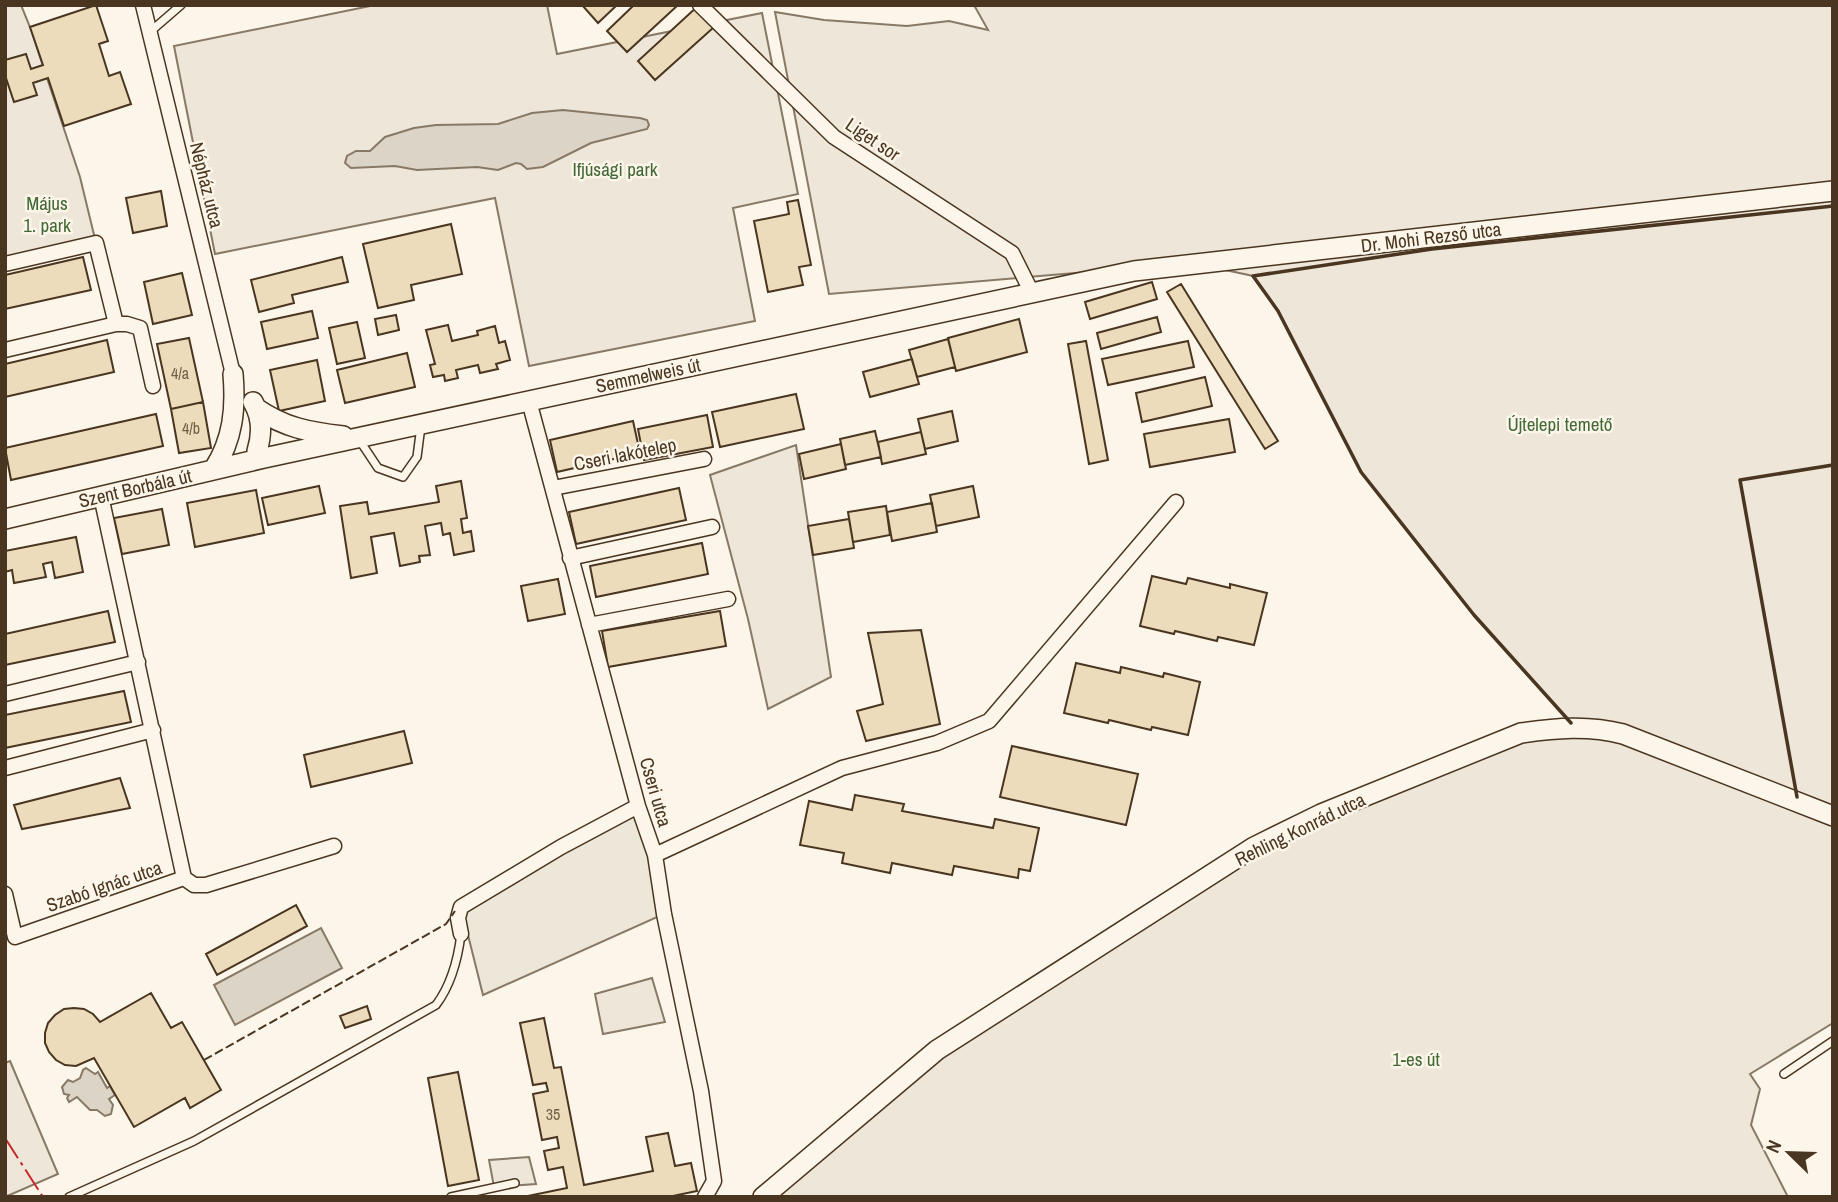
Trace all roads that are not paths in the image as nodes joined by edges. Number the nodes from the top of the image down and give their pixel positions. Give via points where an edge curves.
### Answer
1 (143, 5) edge
2 (181, 5) edge
3 (700, 5) edge
4 (150, 32) junction
5 (1833, 191) edge
6 (5, 264) edge
7 (1031, 291) junction
8 (116, 324) junction
9 (5, 350) edge
10 (233, 374) junction
11 (153, 386) dead end
12 (530, 401) junction
13 (256, 408) junction
14 (235, 410) junction
15 (421, 424) junction
16 (358, 438) junction
17 (258, 456) junction
18 (704, 459) dead end
19 (214, 469) junction
20 (553, 488) junction
21 (100, 496) junction
22 (1176, 502) dead end
23 (5, 519) edge
24 (712, 527) dead end
25 (570, 558) junction
26 (728, 599) dead end
27 (589, 625) junction
28 (138, 662) junction
29 (5, 694) edge
30 (153, 730) junction
31 (5, 768) edge
32 (638, 806) junction
33 (1833, 816) edge
34 (334, 846) dead end
35 (654, 855) junction
36 (184, 878) junction
37 (5, 894) edge
38 (461, 934) joint
39 (1833, 1041) edge
40 (1784, 1074) dead end
41 (515, 1183) dead end
42 (69, 1197) edge
43 (451, 1197) edge
44 (705, 1197) edge
45 (763, 1197) edge

1 - 4 street, Népház utca
2 - 4 lane
3 - 7 street, Liget sor via 834,137 1012,253
4 - 10 street, Népház utca
5 - 7 street, Dr. Mohi Rezső utca via 1134,271
6 - 8 street via 96,243
7 - 12 street, Semmelweis út
8 - 9 street
8 - 11 street via 140,328
10 - 13 street
10 - 14 street
12 - 15 street, Semmelweis út
12 - 20 street, Cseri utca
13 - 16 street via 298,429
13 - 17 street via 262,436
14 - 17 street via 247,442
14 - 19 street via 230,439
15 - 16 street, Semmelweis út
15 - 16 lane via 417,457 403,477 378,468
16 - 17 street, Semmelweis út
17 - 19 street, Szent Borbála út
18 - 20 street, Cseri lakótelep
19 - 21 street, Szent Borbála út
20 - 25 street, Cseri utca
21 - 23 street, Szent Borbála út
21 - 28 street, Szabó Ignác utca
22 - 35 street via 989,722 937,743 842,768
24 - 25 street
25 - 27 street, Cseri utca
26 - 27 street
27 - 32 street, Cseri utca
28 - 29 street
28 - 30 street, Szabó Ignác utca
30 - 31 street
30 - 36 street, Szabó Ignác utca
32 - 35 street, Cseri utca
32 - 38 street via 461,907
33 - 45 street, Rehling Konrád utca via 1599,727 1521,733 1321,814 1254,847 937,1050
34 - 36 street via 206,885 194,885
35 - 44 street, Cseri utca via 701,1091 714,1181
36 - 37 street, Szabó Ignác utca via 15,937
38 - 42 lane via 458,955 436,1006 194,1141
39 - 40 lane
41 - 43 lane

